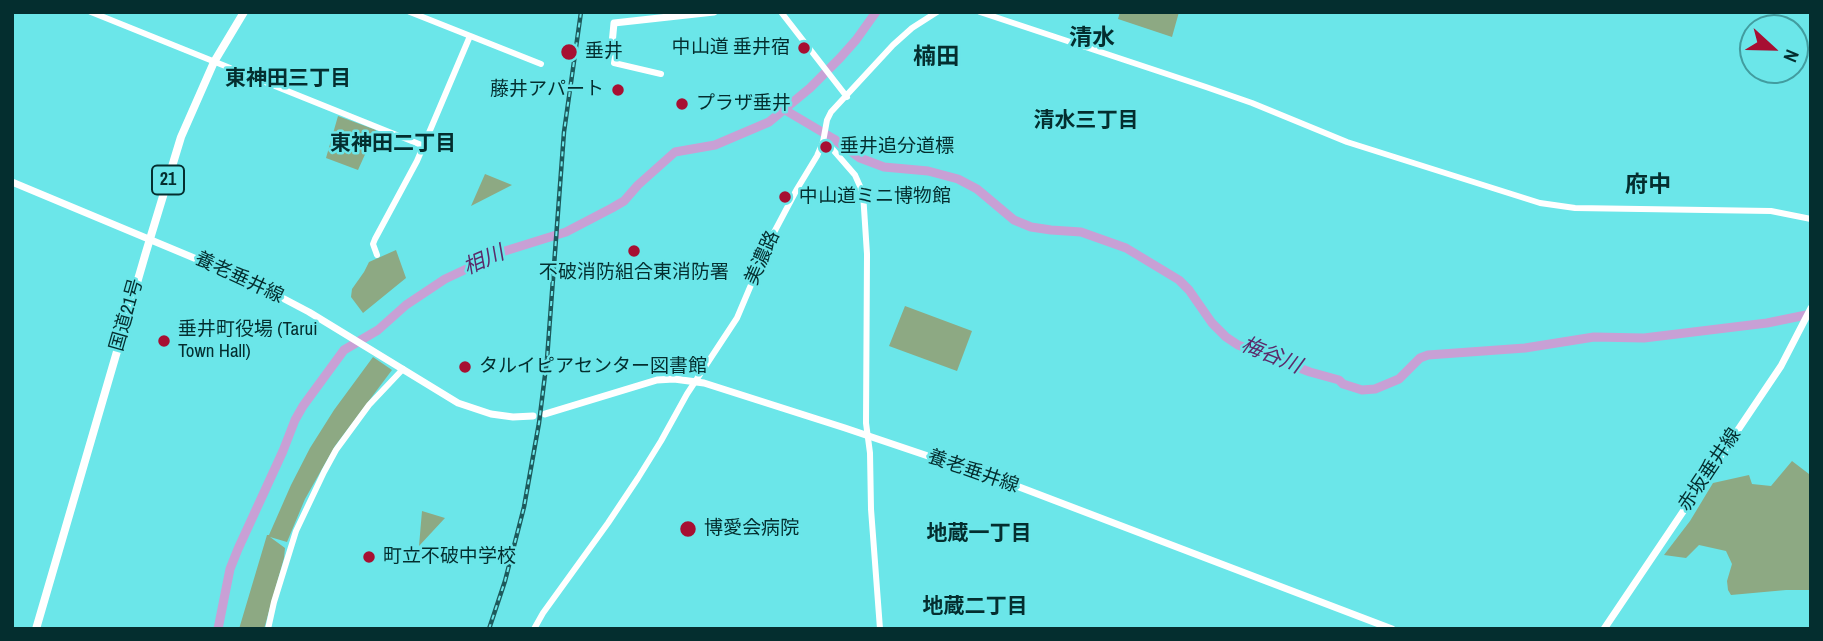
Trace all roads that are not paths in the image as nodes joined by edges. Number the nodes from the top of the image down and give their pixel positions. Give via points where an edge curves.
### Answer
1 (91, 12) edge
2 (244, 12) edge
3 (410, 12) edge
4 (714, 12) edge
5 (781, 12) edge
6 (937, 12) edge
7 (980, 12) edge
8 (470, 36) junction
9 (612, 44) joint
10 (214, 62) junction
11 (541, 64) dead end
12 (661, 74) dead end
13 (845, 95) junction
14 (823, 140) junction
15 (424, 146) junction
16 (12, 182) edge
17 (1811, 219) edge
18 (150, 239) junction
19 (377, 255) dead end
20 (1811, 308) edge
21 (403, 369) junction
22 (696, 381) junction
23 (545, 414) dead end
24 (533, 416) dead end
25 (867, 436) junction
26 (36, 629) edge
27 (268, 629) edge
28 (534, 629) edge
29 (880, 629) edge
30 (1392, 629) edge
31 (1604, 629) edge

1 - 10 street
2 - 10 highway, 国道21号 / 21
3 - 8 street
4 - 9 main road via 614,23
5 - 13 street
6 - 13 street via 893,45
7 - 17 street via 1252,103 1347,142 1540,203 1575,208 1749,210
8 - 11 street
8 - 15 street
9 - 12 street via 614,63
10 - 15 street
10 - 18 highway, 国道21号 / 21 via 181,137
13 - 14 street via 831,112
14 - 22 street, 美濃路 via 745,301
14 - 25 street via 855,175 863,193
15 - 19 street via 375,239
16 - 18 main road, 養老垂井線
18 - 21 main road, 養老垂井線 via 254,283
18 - 26 highway, 国道21号 / 21
20 - 31 main road, 赤坂垂井線 via 1781,366
21 - 24 main road, 養老垂井線 via 471,409
21 - 27 street via 363,412 324,472 296,531
22 - 23 main road, 養老垂井線 via 657,380
22 - 25 main road, 養老垂井線
22 - 28 street, 美濃路 via 608,523
25 - 29 street
25 - 30 main road, 養老垂井線 via 1061,503

